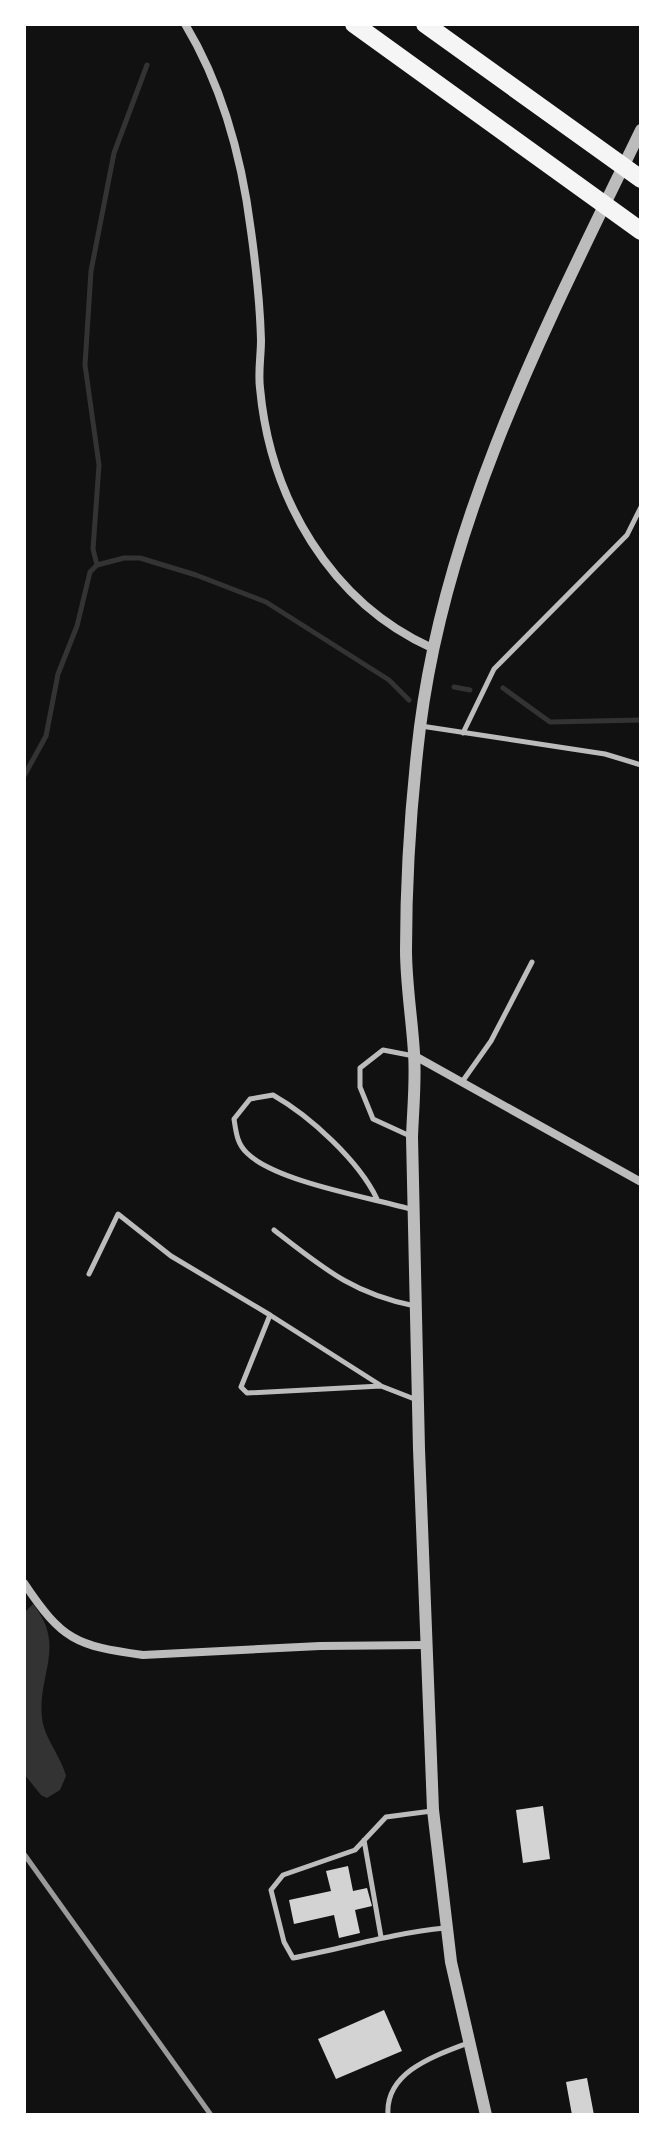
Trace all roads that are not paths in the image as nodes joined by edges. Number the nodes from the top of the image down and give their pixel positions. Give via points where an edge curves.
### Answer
1 (185, 24) edge
2 (354, 24) edge
3 (425, 24) edge
4 (641, 130) edge
5 (641, 179) edge
6 (641, 231) edge
7 (641, 507) edge
8 (432, 648) junction
9 (420, 726) junction
10 (463, 733) junction
11 (641, 765) edge
12 (532, 962) dead end
13 (415, 1056) junction
14 (462, 1082) junction
15 (412, 1137) junction
16 (641, 1182) edge
17 (377, 1199) junction
18 (415, 1210) junction
19 (274, 1230) dead end
20 (89, 1274) dead end
21 (416, 1307) junction
22 (270, 1315) junction
23 (381, 1386) junction
24 (418, 1400) junction
25 (24, 1583) edge
26 (426, 1645) junction
27 (433, 1810) junction
28 (363, 1839) junction
29 (446, 1928) junction
30 (381, 1937) junction
31 (468, 2043) junction
32 (388, 2115) edge
33 (486, 2115) edge

1 - 8 street via 223,105 241,173 258,299 261,398 279,481 297,520 338,578 378,618
2 - 6 highway
3 - 5 highway
4 - 8 street via 494,445
7 - 10 lane via 627,535 494,669
8 - 9 street
9 - 10 lane
9 - 13 street via 406,926
10 - 11 lane via 605,754
12 - 14 lane via 491,1041
13 - 14 street
13 - 15 street
13 - 15 lane via 383,1050 360,1068 360,1087 373,1119
14 - 16 street
15 - 18 street
17 - 17 lane via 350,1197 248,1155 237,1140 234,1119 250,1099 273,1095 295,1107 365,1174
17 - 18 lane
18 - 21 street
19 - 21 lane via 352,1288
20 - 22 lane via 118,1214 171,1256
21 - 24 street
22 - 23 lane
22 - 23 lane via 241,1387 247,1393
23 - 24 lane
24 - 26 street
25 - 26 street via 62,1632 115,1651 143,1655
26 - 27 street
27 - 28 lane via 386,1817
27 - 29 street
28 - 30 lane
28 - 30 lane via 355,1850 283,1875 271,1890 293,1958
29 - 30 lane
29 - 31 street
31 - 32 lane via 416,2065 399,2080 387,2100
31 - 33 street

